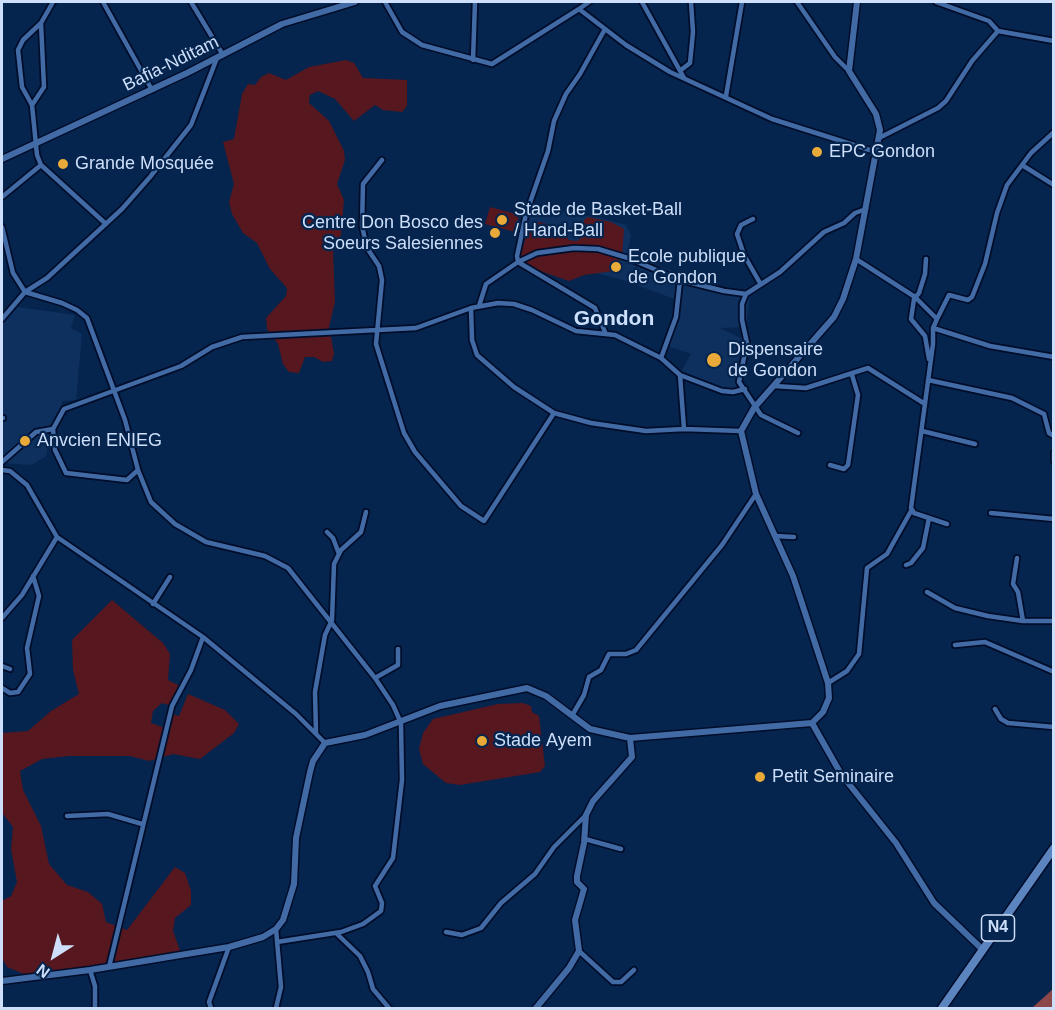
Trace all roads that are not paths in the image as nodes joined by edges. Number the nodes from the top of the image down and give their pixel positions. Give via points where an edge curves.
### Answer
1 (53, 2) edge
2 (103, 2) edge
3 (191, 2) edge
4 (355, 2) edge
5 (385, 2) edge
6 (476, 2) edge
7 (589, 2) edge
8 (642, 2) edge
9 (691, 2) edge
10 (742, 2) edge
11 (797, 2) edge
12 (857, 2) edge
13 (936, 2) edge
14 (579, 9) junction
15 (41, 23) junction
16 (604, 30) junction
17 (998, 32) junction
18 (1053, 41) edge
19 (220, 57) junction
20 (473, 60) junction
21 (681, 70) junction
22 (849, 71) junction
23 (684, 78) junction
24 (152, 90) junction
25 (726, 96) junction
26 (32, 105) junction
27 (1053, 132) edge
28 (879, 138) junction
29 (36, 145) junction
30 (876, 152) junction
31 (2, 159) edge
32 (382, 160) dead end
33 (41, 165) junction
34 (1022, 165) junction
35 (1053, 185) edge
36 (2, 197) edge
37 (866, 209) junction
38 (753, 219) dead end
39 (106, 224) junction
40 (2, 227) edge
41 (926, 258) dead end
42 (856, 259) junction
43 (518, 262) junction
44 (680, 280) junction
45 (760, 283) junction
46 (25, 292) junction
47 (746, 294) junction
48 (915, 297) junction
49 (479, 306) junction
50 (471, 308) junction
51 (937, 318) junction
52 (2, 319) edge
53 (933, 328) junction
54 (375, 330) junction
55 (604, 332) junction
56 (1053, 357) edge
57 (661, 358) junction
58 (929, 359) junction
59 (680, 375) junction
60 (852, 375) junction
61 (928, 380) junction
62 (774, 386) junction
63 (746, 389) junction
64 (114, 390) junction
65 (925, 404) junction
66 (754, 408) junction
67 (554, 412) junction
68 (53, 429) junction
69 (684, 429) junction
70 (922, 430) junction
71 (741, 431) junction
72 (798, 434) dead end
73 (1053, 436) edge
74 (975, 444) dead end
75 (1053, 453) edge
76 (1053, 461) edge
77 (2, 462) edge
78 (830, 465) dead end
79 (2, 470) edge
80 (138, 470) junction
81 (756, 494) junction
82 (911, 511) junction
83 (366, 512) dead end
84 (991, 513) dead end
85 (929, 518) junction
86 (1053, 519) edge
87 (947, 524) dead end
88 (327, 532) dead end
89 (775, 536) junction
90 (57, 537) junction
91 (794, 537) dead end
92 (339, 554) junction
93 (1017, 558) dead end
94 (906, 565) dead end
95 (33, 576) junction
96 (170, 577) dead end
97 (927, 592) dead end
98 (153, 604) junction
99 (2, 618) edge
100 (332, 620) junction
101 (1023, 621) junction
102 (1053, 621) edge
103 (203, 637) junction
104 (955, 645) dead end
105 (398, 649) dead end
106 (2, 666) edge
107 (10, 669) dead end
108 (1053, 672) edge
109 (375, 678) junction
110 (828, 683) junction
111 (2, 688) edge
112 (995, 709) dead end
113 (573, 714) junction
114 (401, 723) junction
115 (812, 723) junction
116 (1053, 727) edge
117 (316, 733) junction
118 (630, 738) junction
119 (325, 743) junction
120 (586, 815) junction
121 (68, 816) dead end
122 (142, 824) junction
123 (585, 839) junction
124 (1053, 848) edge
125 (621, 849) dead end
126 (276, 929) junction
127 (446, 932) dead end
128 (336, 933) junction
129 (277, 942) junction
130 (229, 947) junction
131 (983, 950) junction
132 (579, 951) junction
133 (109, 967) junction
134 (90, 970) junction
135 (634, 970) dead end
136 (2, 980) edge
137 (540, 1007) edge
138 (95, 1008) edge
139 (211, 1008) edge
140 (276, 1008) edge
141 (389, 1008) edge
142 (942, 1008) edge

1 - 15 street
2 - 24 street
3 - 19 street
4 - 19 street, Bafia-Nditam via 300,16
5 - 20 street via 402,32 422,45
6 - 20 street
7 - 14 street
8 - 21 street
9 - 21 street via 690,63
10 - 25 street
11 - 22 street
12 - 22 street
13 - 17 street via 988,21
14 - 16 street
14 - 20 street via 496,63
15 - 26 street via 44,87
15 - 26 street via 18,50 22,87
16 - 23 street via 648,60
16 - 43 street via 554,121 526,214
17 - 18 street
17 - 28 street via 972,61 946,101
19 - 24 street, Bafia-Nditam
19 - 39 street via 191,126
21 - 23 street
22 - 28 street via 876,114
23 - 25 street
24 - 29 street, Bafia-Nditam
25 - 30 street via 772,119
26 - 29 street
27 - 34 street
28 - 30 street
29 - 31 street, Bafia-Nditam
29 - 33 street
30 - 37 street
32 - 54 street via 365,180 362,204 367,248 379,266 382,280 380,318
33 - 36 street
33 - 39 street
34 - 35 street
34 - 51 street via 1002,195 985,264 972,297 968,300 949,295
37 - 42 street
37 - 45 street via 828,230 780,272
38 - 45 street via 741,225 737,234
39 - 46 street via 47,278
40 - 46 street via 13,273
41 - 48 street via 920,293
42 - 48 street
42 - 62 street via 834,317
43 - 44 street via 552,250 598,249
43 - 49 street via 486,284
43 - 55 street via 595,309
44 - 47 street
44 - 57 street via 676,317
45 - 47 street
46 - 52 street
46 - 64 street via 62,303 87,318
47 - 63 street via 742,320 747,343 738,378
48 - 51 street
48 - 58 street via 911,319 925,336
49 - 50 street
49 - 55 street via 514,304 576,331
50 - 54 street via 432,324
50 - 67 street via 472,340 477,354 514,387
51 - 53 street
53 - 56 street via 990,346
53 - 58 street
54 - 64 street via 242,337 212,347 181,366
54 - 67 street via 404,433 415,452 461,506 484,521
55 - 57 street
57 - 59 street
58 - 61 street
59 - 63 street via 722,391
59 - 69 street
60 - 62 street via 806,388
60 - 65 street via 872,370
60 - 78 street via 858,395 849,465 844,469
61 - 65 street
61 - 73 street via 1012,398 1044,414
62 - 66 street
63 - 66 street
64 - 68 street via 66,407
64 - 80 street
65 - 70 street
66 - 71 street
66 - 72 street
67 - 69 street via 591,423 646,430
68 - 77 street via 36,432
68 - 80 street via 55,450 66,473 127,480
69 - 71 street
70 - 74 street
70 - 82 street
71 - 81 street
75 - 76 street
79 - 90 street via 10,471 27,485
80 - 100 street via 151,502 175,524 206,542 277,561 298,578
81 - 89 street
81 - 113 street via 718,550 636,650 609,654 601,670 589,677
82 - 85 street
82 - 110 street via 887,554 867,568 859,654 847,671
83 - 92 street via 361,532
84 - 86 street
85 - 87 street
85 - 94 street via 923,548
88 - 92 street
89 - 91 street
89 - 110 street via 793,576
90 - 95 street
90 - 98 street
92 - 100 street via 334,564
93 - 101 street via 1013,584
95 - 99 street
95 - 111 street via 39,596 27,648 30,674 18,692
96 - 98 street
97 - 101 street via 955,608
98 - 103 street
100 - 109 street
100 - 117 street via 325,635 315,692
101 - 102 street
103 - 117 street
103 - 122 street via 172,706
104 - 108 street via 985,642
105 - 109 street via 398,665
106 - 107 street
109 - 114 street
110 - 115 street via 827,704
112 - 116 street via 1008,723
113 - 114 street via 527,688 440,706
113 - 118 street via 590,729
114 - 119 street
114 - 128 street via 402,780 393,858 375,886 383,908 363,924
115 - 118 street
115 - 131 street via 842,774 896,843 934,903
117 - 119 street
118 - 120 street via 632,757 592,801
119 - 126 street via 310,772 296,838 294,884 283,920
120 - 123 street
120 - 127 street via 481,928 462,935
121 - 122 street via 108,814
122 - 133 street
123 - 125 street
123 - 132 street via 577,876 584,889 575,920
124 - 131 highway, N4
126 - 129 street
126 - 130 street
128 - 129 street
128 - 141 street via 360,956 372,989
129 - 140 street via 281,987
130 - 133 street
130 - 139 street via 209,1002
131 - 142 highway, N4
132 - 135 street via 614,982 621,982
132 - 137 street
133 - 134 street
134 - 136 street
134 - 138 street

